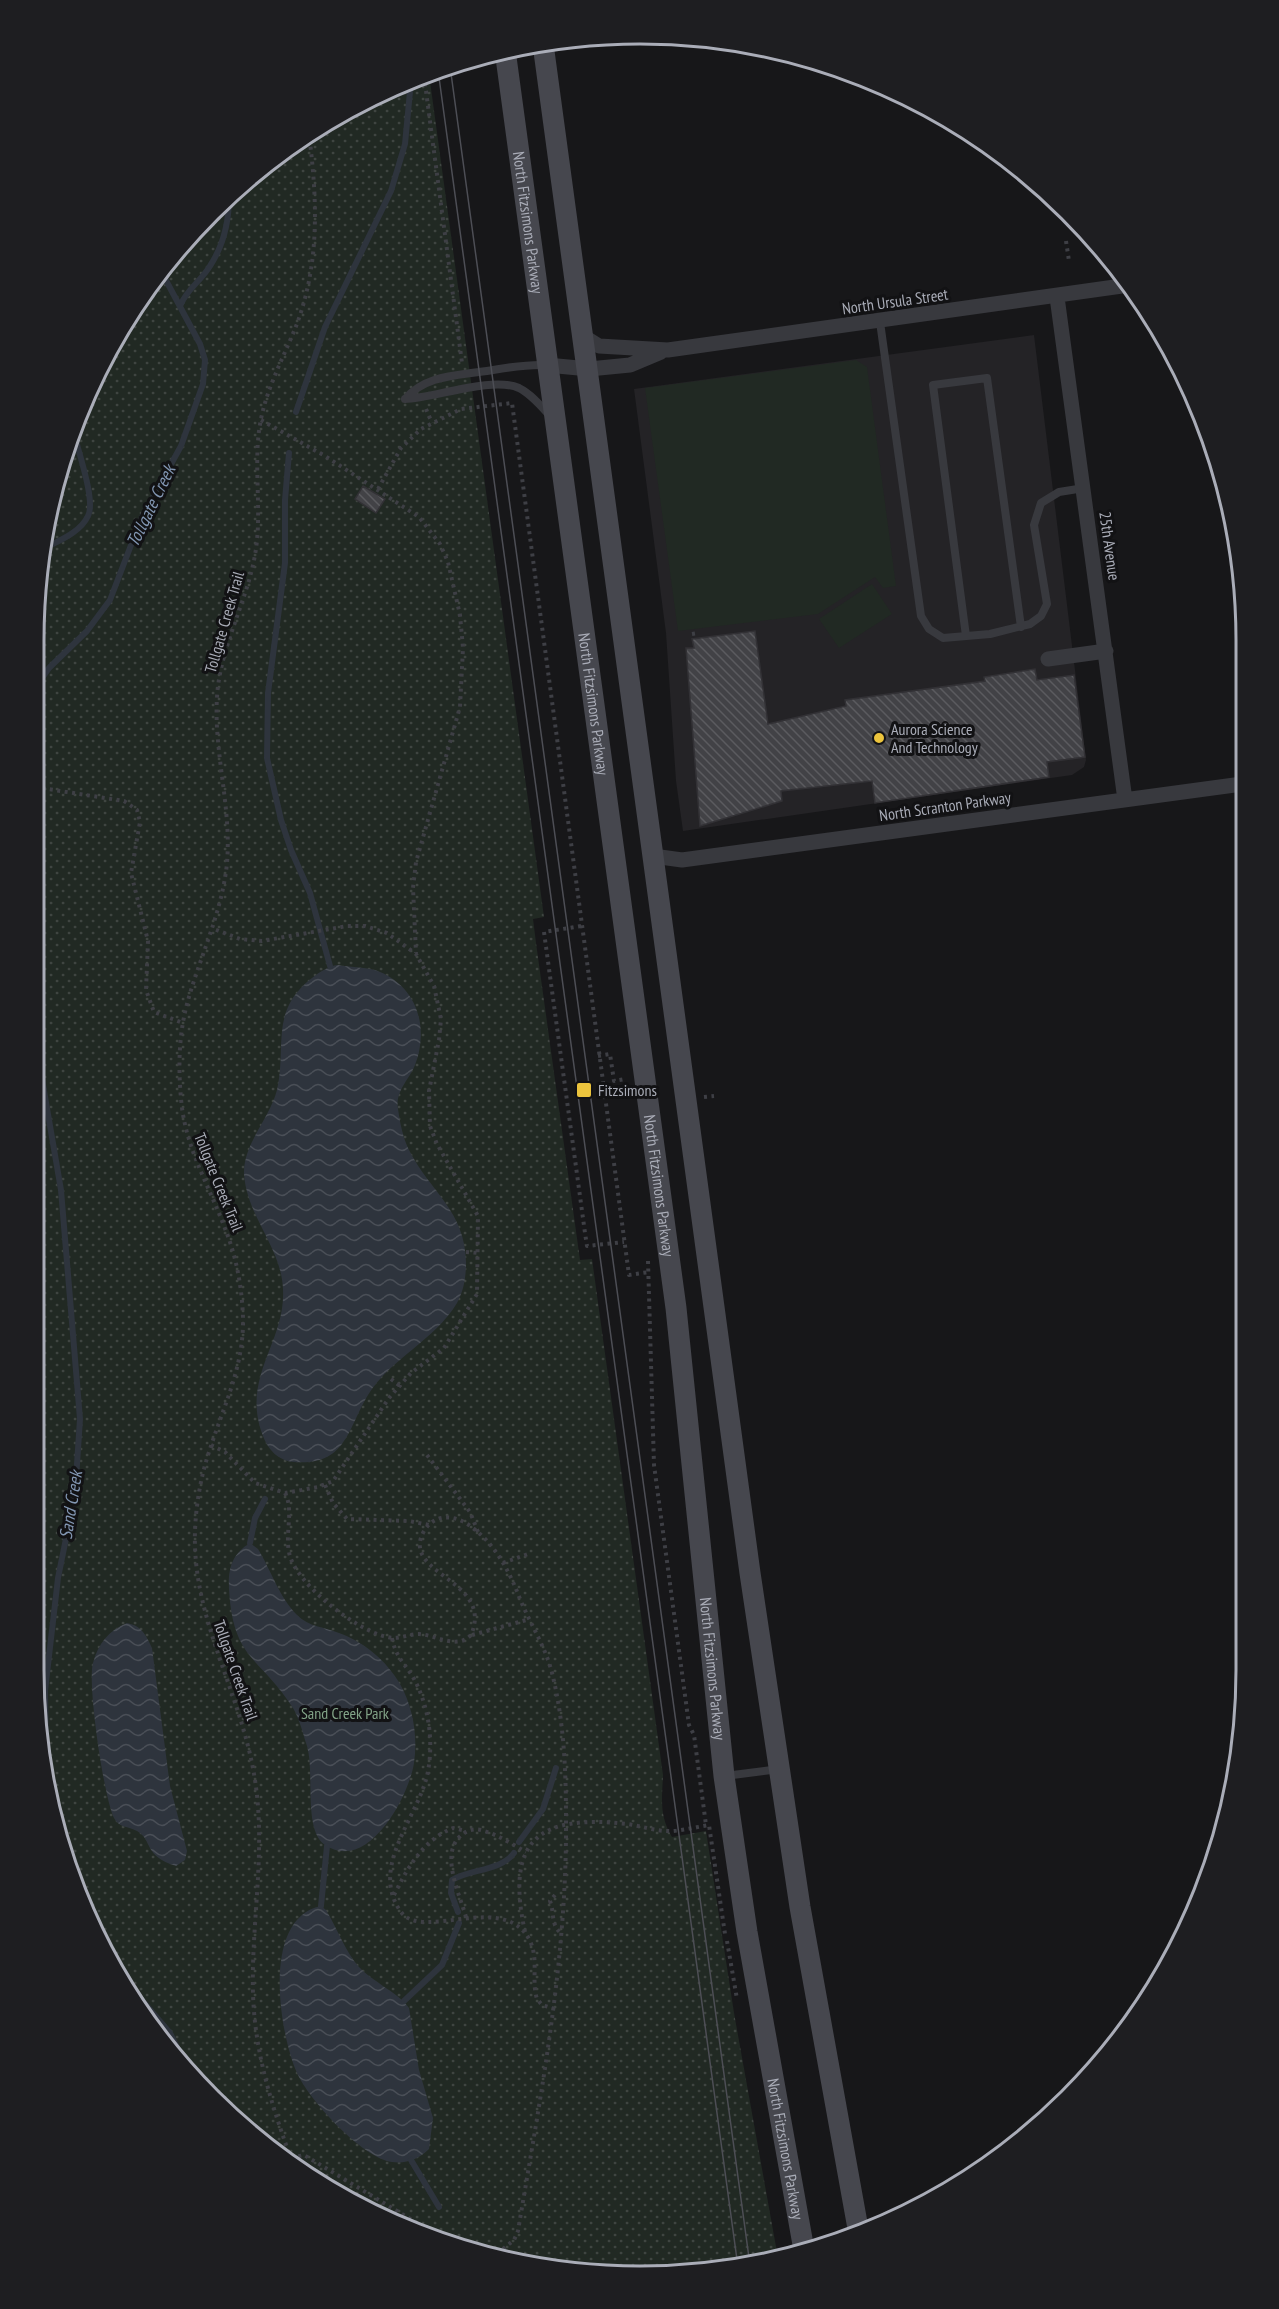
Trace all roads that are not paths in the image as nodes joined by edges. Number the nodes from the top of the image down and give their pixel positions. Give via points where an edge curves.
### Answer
1 (544, 52) edge
2 (506, 59) edge
3 (1119, 287) edge
4 (1057, 297) junction
5 (880, 322) junction
6 (583, 336) junction
7 (664, 350) junction
8 (547, 365) junction
9 (589, 369) junction
10 (555, 422) junction
11 (1084, 488) junction
12 (1021, 627) junction
13 (966, 636) junction
14 (1106, 651) junction
15 (1048, 659) dead end
16 (1236, 785) edge
17 (1125, 800) junction
18 (653, 856) junction
19 (779, 1769) junction
20 (724, 1776) junction
21 (857, 2224) edge
22 (803, 2242) edge

1 - 6 main road
2 - 8 main road, North Fitzsimons Parkway
3 - 4 street, North Ursula Street
4 - 5 street, North Ursula Street
4 - 11 street, 25th Avenue
5 - 7 street, North Ursula Street
5 - 13 lane via 921,616 929,629 944,638
6 - 7 street, North Ursula Street via 599,346
6 - 9 main road
7 - 9 street, North Ursula Street via 630,365
8 - 9 street, North Ursula Street
8 - 10 main road, North Fitzsimons Parkway
8 - 10 lane via 521,364 436,379 416,387 405,399 512,386 527,393
9 - 18 main road
10 - 20 main road, North Fitzsimons Parkway via 676,1308
11 - 12 lane via 1059,492 1041,503 1034,525 1047,604 1041,616
11 - 14 street, 25th Avenue
12 - 13 lane
12 - 13 lane via 987,378 933,385
14 - 15 street
14 - 17 street, 25th Avenue
16 - 17 street, North Scranton Parkway
17 - 18 street, North Scranton Parkway via 682,860
18 - 19 main road
19 - 20 lane
19 - 21 main road
20 - 22 main road, North Fitzsimons Parkway via 747,1932

